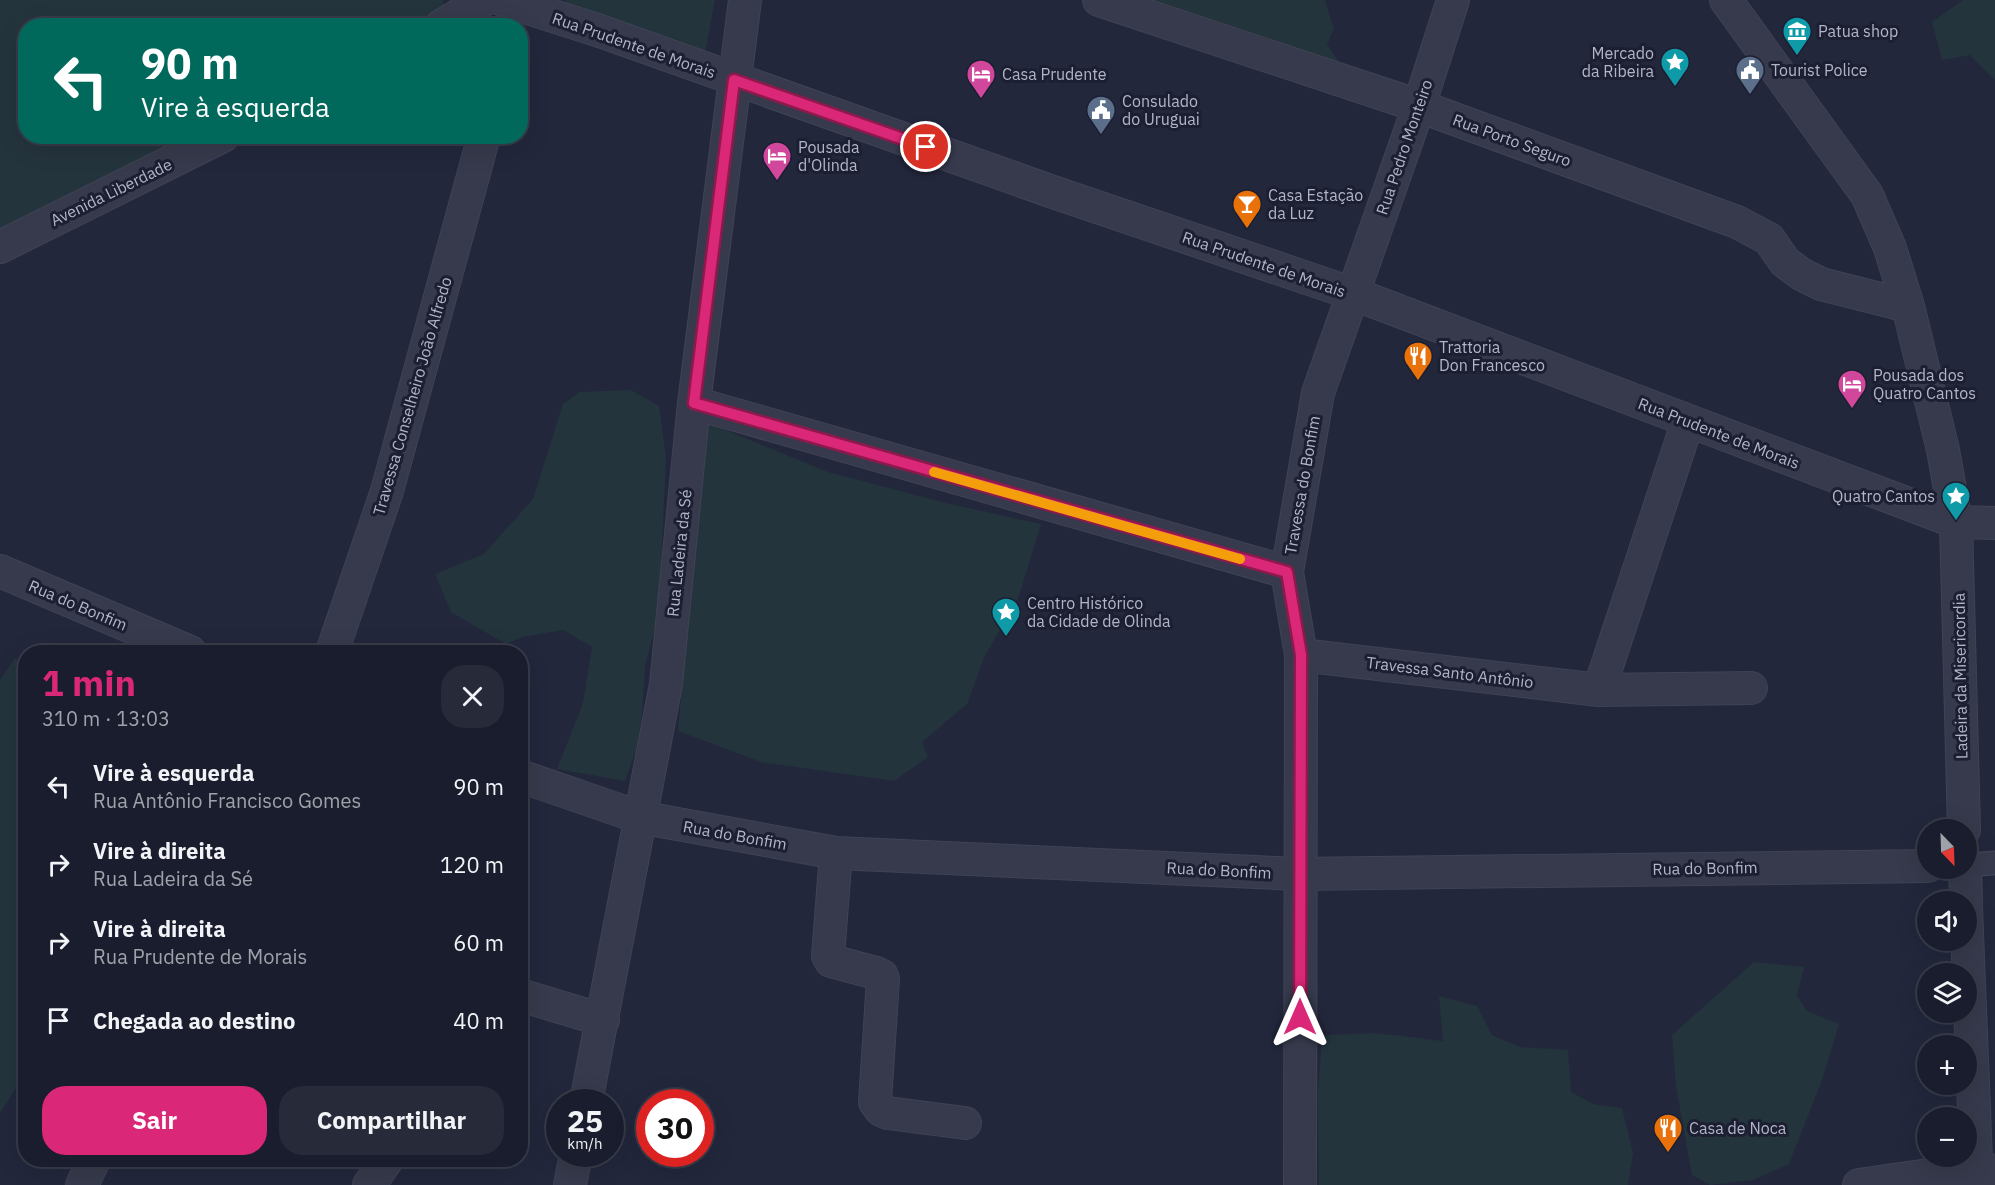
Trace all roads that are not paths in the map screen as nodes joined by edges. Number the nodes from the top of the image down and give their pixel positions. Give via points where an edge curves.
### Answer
1 (484, 0) edge
2 (745, 0) edge
3 (1099, 0) edge
4 (1453, 0) edge
5 (1726, 0) edge
6 (521, 9) edge
7 (454, 18) edge
8 (734, 80) junction
9 (1419, 106) junction
10 (207, 144) edge
11 (482, 144) edge
12 (0, 247) edge
13 (1354, 294) junction
14 (1908, 306) junction
15 (694, 403) junction
16 (1688, 421) junction
17 (1956, 522) junction
18 (1995, 523) edge
19 (0, 571) edge
20 (1287, 572) junction
21 (173, 645) edge
22 (334, 645) edge
23 (1301, 655) junction
24 (1751, 688) dead end
25 (1599, 690) junction
26 (528, 779) edge
27 (639, 817) junction
28 (1964, 819) edge
29 (836, 853) junction
30 (1995, 863) edge
31 (1977, 865) edge
32 (1917, 866) edge
33 (1299, 874) junction
34 (1969, 951) edge
35 (528, 997) edge
36 (603, 1020) junction
37 (589, 1089) edge
38 (964, 1123) dead end
39 (91, 1167) edge
40 (382, 1167) edge
41 (573, 1167) edge
42 (1983, 1174) edge
43 (82, 1185) edge
44 (369, 1185) edge
45 (570, 1185) edge
46 (1300, 1185) edge
47 (1859, 1185) edge

1 - 7 street
2 - 8 street, Rua Ladeira da Sé
3 - 9 street, Rua Porto Seguro
4 - 9 street, Rua Pedro Monteiro
5 - 14 street, Ladeira da Misericordia via 1868,195
6 - 8 street, Rua Prudente de Morais via 597,30
8 - 13 street, Rua Prudente de Morais
8 - 15 street, Rua Ladeira da Sé
9 - 13 street, Rua Pedro Monteiro
9 - 14 street, Rua Porto Seguro via 1737,222 1769,238 1785,262 1821,284
10 - 12 street, Avenida Liberdade
11 - 22 street, Travessa Conselheiro João Alfredo via 387,491
13 - 16 street, Rua Prudente de Morais
13 - 20 street, Travessa do Bonfim via 1318,393
14 - 17 street, Ladeira da Misericordia
15 - 20 street
15 - 27 street, Rua Ladeira da Sé via 666,684
16 - 17 street, Rua Prudente de Morais
16 - 25 street
17 - 18 street, Rua Prudente de Morais
17 - 28 street, Ladeira da Misericordia
19 - 21 street, Rua do Bonfim
20 - 23 street, Travessa do Bonfim
23 - 25 street, Travessa Santo Antônio
23 - 33 street, Travessa do Bonfim
24 - 25 street, Travessa Santo Antônio
26 - 27 street, Rua do Bonfim
27 - 29 street, Rua do Bonfim
27 - 36 street, Rua Ladeira da Sé
29 - 33 street, Rua do Bonfim
29 - 38 street via 828,956 831,961 876,973 883,979 875,1102 888,1113
30 - 31 street
32 - 33 street, Rua do Bonfim
33 - 46 street, Travessa do Bonfim
34 - 42 street
35 - 36 street
36 - 37 street, Rua Ladeira da Sé
39 - 43 street
40 - 44 street
41 - 45 street
42 - 47 street

